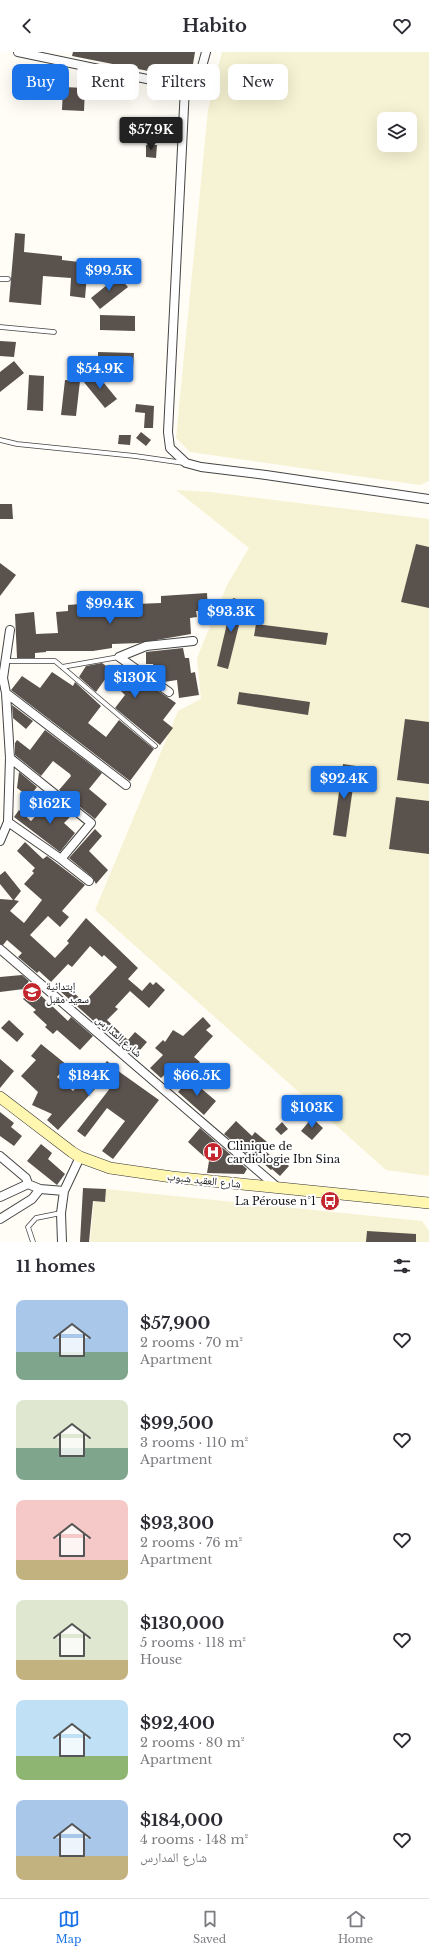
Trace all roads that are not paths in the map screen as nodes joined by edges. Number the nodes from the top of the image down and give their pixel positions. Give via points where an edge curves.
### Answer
1 (18, 52) edge
2 (206, 52) edge
3 (203, 64) edge
4 (147, 79) edge
5 (184, 100) edge
6 (0, 279) edge
7 (8, 279) dead end
8 (0, 327) edge
9 (54, 332) dead end
10 (0, 440) edge
11 (186, 463) junction
12 (429, 499) edge
13 (10, 630) dead end
14 (193, 641) dead end
15 (119, 657) junction
16 (6, 661) junction
17 (62, 667) junction
18 (169, 692) dead end
19 (6, 693) junction
20 (155, 746) dead end
21 (10, 758) junction
22 (126, 785) dead end
23 (8, 822) junction
24 (0, 841) edge
25 (61, 859) junction
26 (89, 881) dead end
27 (0, 949) edge
28 (0, 1097) edge
29 (0, 1156) edge
30 (80, 1157) junction
31 (28, 1184) junction
32 (278, 1187) junction
33 (40, 1189) junction
34 (64, 1191) junction
35 (0, 1197) edge
36 (32, 1199) junction
37 (429, 1203) edge
38 (61, 1213) junction
39 (0, 1219) edge
40 (33, 1242) edge
41 (62, 1242) edge

1 - 4 street
2 - 3 street
5 - 11 street via 168,432 170,448
6 - 7 lane
8 - 9 lane
10 - 11 lane
11 - 12 street
13 - 16 street
14 - 15 street via 146,646
15 - 17 lane
15 - 18 street
16 - 17 lane via 55,661
16 - 19 street via 3,678
17 - 20 lane
19 - 21 street
19 - 22 street
21 - 23 street
21 - 25 street via 91,823
23 - 24 street
23 - 25 street
25 - 26 street
27 - 32 street, شارع المدارس
28 - 30 main road, شارع العقيد شبوب
29 - 31 street via 26,1178
30 - 32 main road, شارع العقيد شبوب via 110,1168
30 - 34 street
31 - 33 street
31 - 35 street
31 - 36 street
32 - 37 main road, شارع العقيد شبوب
33 - 34 street
33 - 36 street
34 - 38 street
36 - 39 street
38 - 40 lane via 36,1218 28,1227
38 - 41 street

